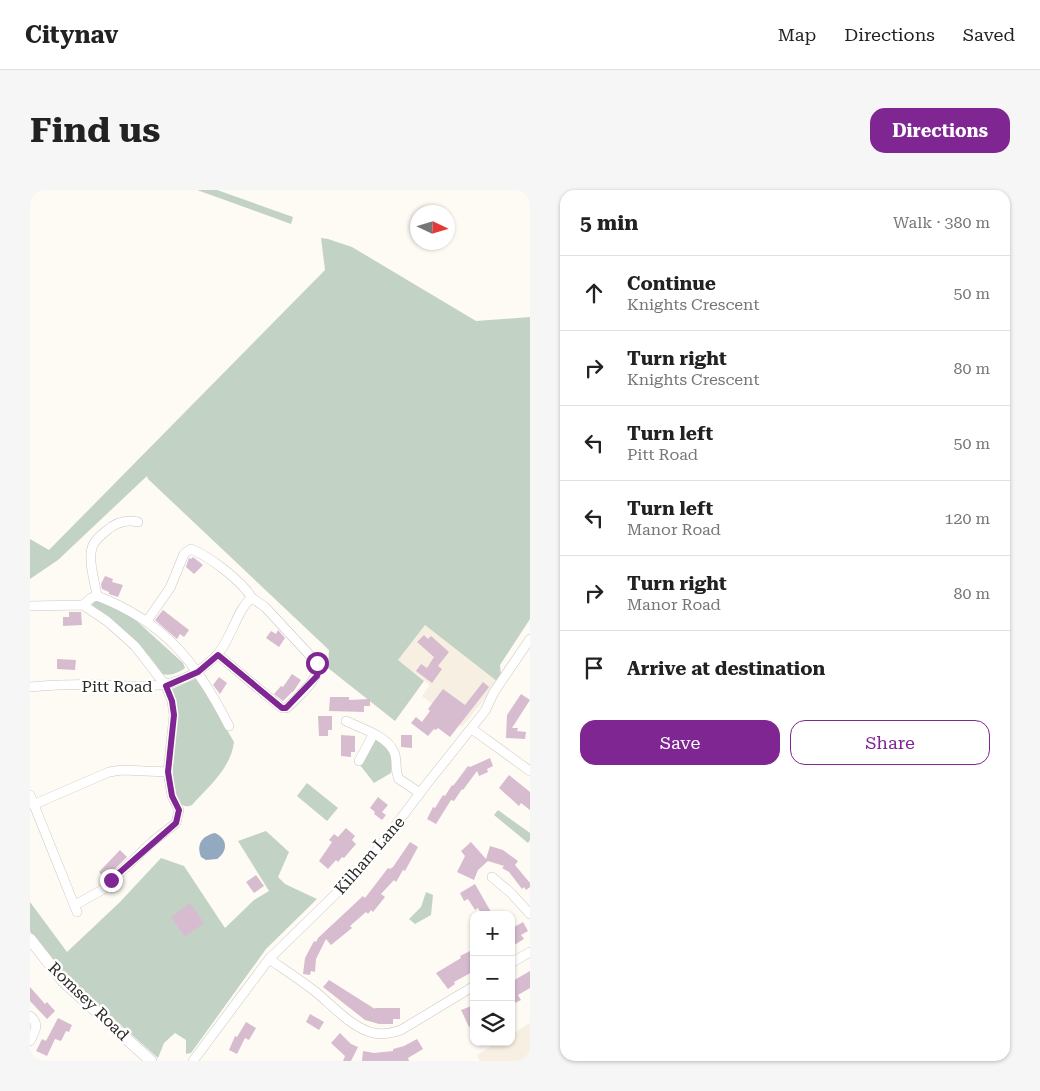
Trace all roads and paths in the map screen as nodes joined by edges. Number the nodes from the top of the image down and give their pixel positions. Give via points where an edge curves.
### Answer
1 (138, 522) dead end
2 (97, 596) junction
3 (252, 598) junction
4 (83, 605) junction
5 (30, 606) edge
6 (147, 621) junction
7 (530, 639) edge
8 (218, 655) junction
9 (198, 672) junction
10 (166, 686) junction
11 (30, 687) edge
12 (346, 721) dead end
13 (229, 726) dead end
14 (472, 728) junction
15 (373, 734) junction
16 (359, 761) dead end
17 (530, 771) edge
18 (168, 772) junction
19 (420, 793) junction
20 (30, 794) edge
21 (35, 804) junction
22 (492, 877) dead end
23 (530, 914) edge
24 (30, 939) edge
25 (530, 952) edge
26 (269, 959) junction
27 (515, 961) edge
28 (470, 988) edge
29 (30, 1016) edge
30 (30, 1041) edge
31 (152, 1061) edge
32 (194, 1061) edge

1 - 2 street via 128,520 110,527 93,546 91,556
2 - 4 street
2 - 6 street
3 - 6 street via 242,585 211,560 191,549 184,554 170,588
3 - 8 street, Pitt Road via 243,606
3 - 8 street via 265,607 317,663 317,676 289,706 282,708
4 - 5 street
4 - 10 street via 135,646
6 - 9 street via 185,655
7 - 14 street, Kilham Lane
8 - 9 street, Pitt Road
9 - 10 street, Pitt Road
9 - 13 street
10 - 11 street, Pitt Road
10 - 18 street via 174,715
12 - 15 street
14 - 17 street
14 - 19 street, Kilham Lane
15 - 16 street
15 - 19 street via 394,750 399,779
18 - 21 street via 109,772
18 - 21 street via 172,796 179,810 176,823 102,890 76,909
19 - 26 street, Kilham Lane via 366,864
20 - 21 street
22 - 23 street
24 - 31 main road, Romsey Road via 63,981
25 - 27 street
26 - 28 street via 359,1027 374,1033 401,1030
26 - 32 street, Kilham Lane
29 - 30 street via 37,1029

